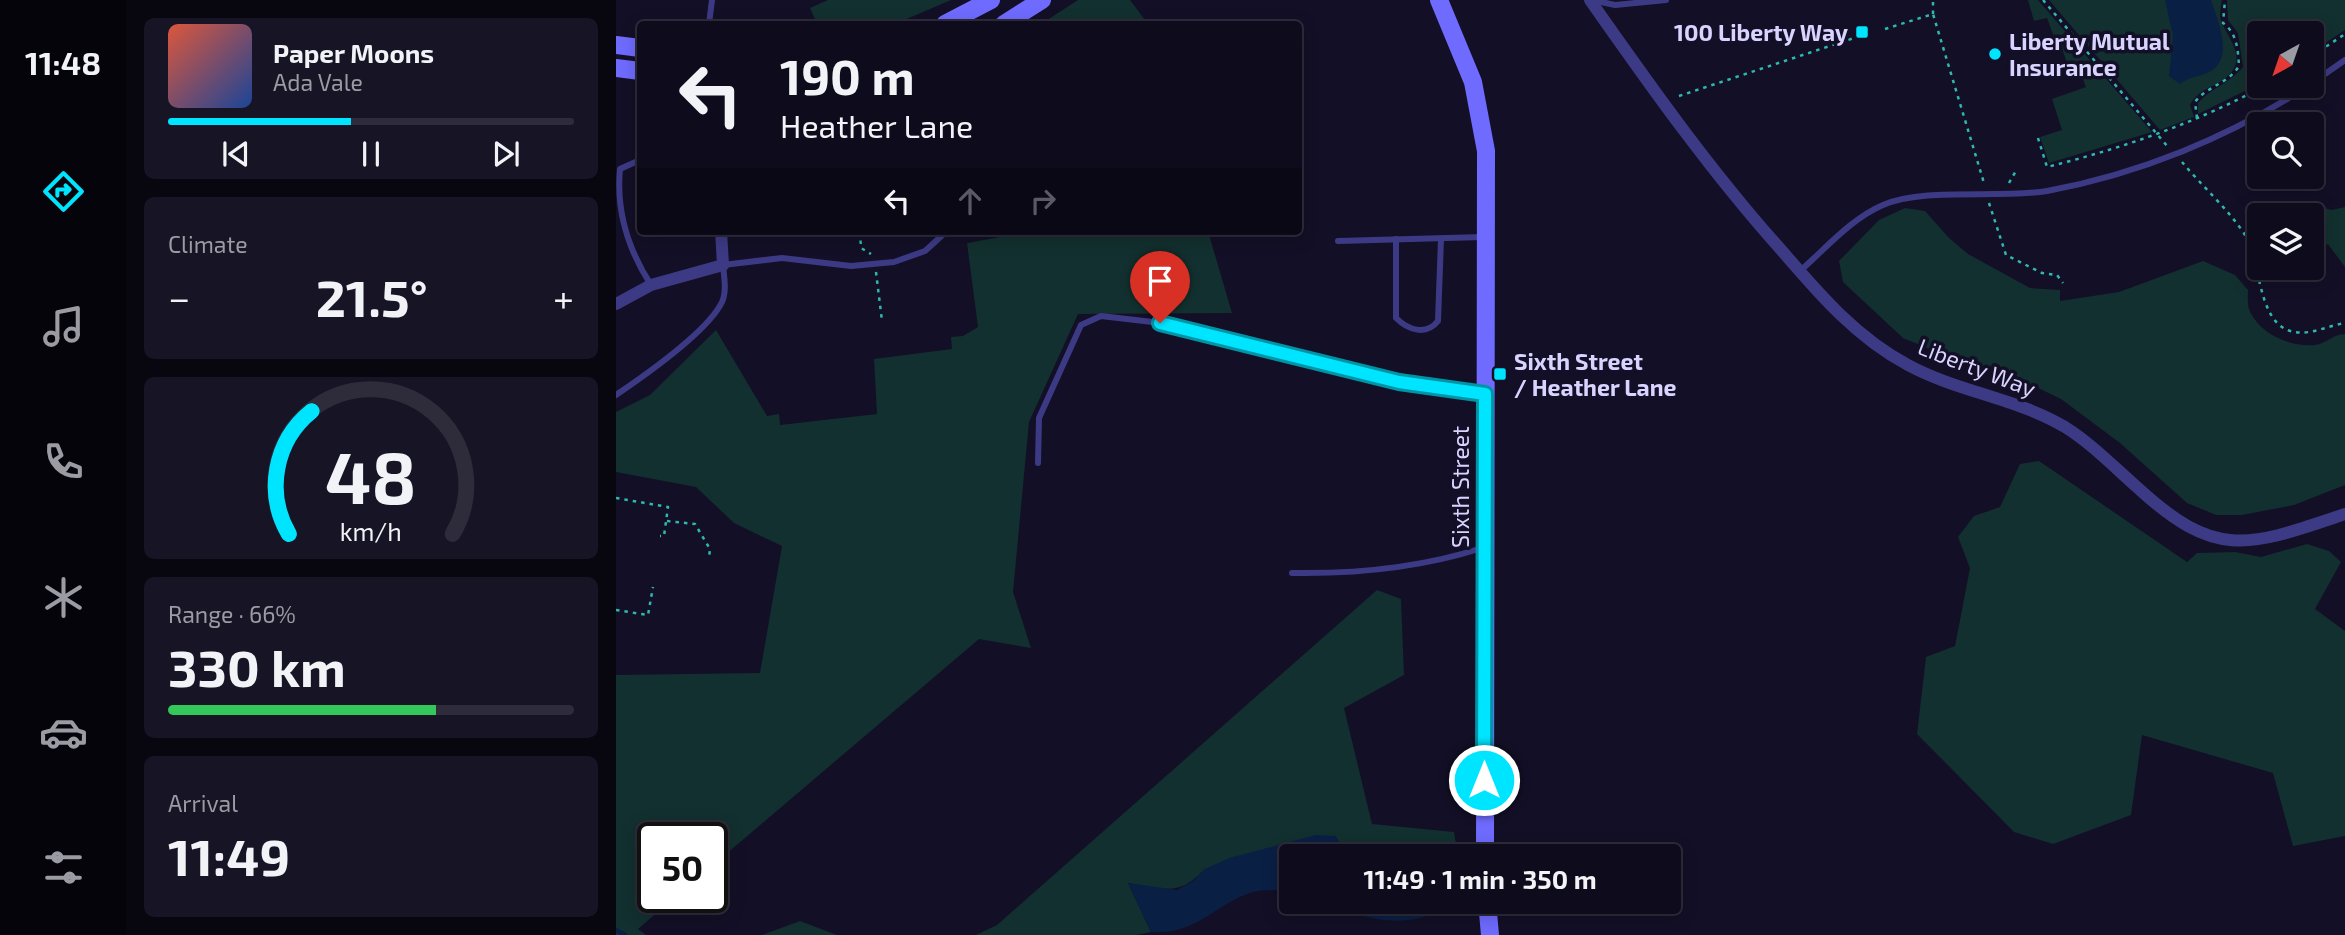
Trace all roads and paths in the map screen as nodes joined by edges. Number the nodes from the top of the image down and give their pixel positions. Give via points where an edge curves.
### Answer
1 (712, 0) edge
2 (991, 0) edge
3 (1042, 0) edge
4 (1439, 0) edge
5 (1590, 0) edge
6 (1666, 0) edge
7 (1933, 0) edge
8 (2043, 0) edge
9 (2225, 0) edge
10 (1933, 14) junction
11 (709, 21) edge
12 (951, 21) edge
13 (1009, 21) edge
14 (1885, 29) dead end
15 (1866, 34) dead end
16 (2345, 34) edge
17 (616, 45) edge
18 (637, 48) edge
19 (2324, 48) edge
20 (2345, 60) edge
21 (616, 68) edge
22 (637, 71) edge
23 (2324, 74) edge
24 (2247, 94) edge
25 (1679, 96) dead end
26 (2287, 98) edge
27 (2197, 118) junction
28 (2157, 134) junction
29 (2038, 138) dead end
30 (2175, 154) junction
31 (637, 161) edge
32 (2017, 169) dead end
33 (1984, 186) junction
34 (1987, 196) junction
35 (616, 210) edge
36 (616, 210) edge
37 (721, 235) edge
38 (943, 235) edge
39 (1486, 237) junction
40 (1441, 239) junction
41 (1396, 240) junction
42 (1338, 241) dead end
43 (723, 265) junction
44 (1800, 272) junction
45 (2063, 283) dead end
46 (651, 285) junction
47 (616, 304) edge
48 (1160, 323) joint
49 (2345, 323) edge
50 (616, 394) edge
51 (1485, 394) junction
52 (1038, 463) dead end
53 (616, 498) edge
54 (2345, 514) edge
55 (666, 521) junction
56 (660, 536) dead end
57 (1484, 548) junction
58 (709, 558) dead end
59 (1292, 573) dead end
60 (653, 587) dead end
61 (616, 610) edge
62 (1485, 844) edge
63 (1488, 914) edge
64 (1490, 935) edge

1 - 11 lane
2 - 12 main road
3 - 13 main road
4 - 39 main road, Sixth Street via 1462,51 1480,113 1486,150
5 - 6 lane via 1615,5
5 - 44 street, Liberty Way via 1702,156
7 - 10 path
8 - 28 path
9 - 27 path via 2223,23 2237,43 2239,66 2225,82 2194,102
10 - 14 path
10 - 33 path
15 - 25 path
16 - 19 path
17 - 18 main road
20 - 23 lane
21 - 22 main road
24 - 27 path
26 - 30 lane
27 - 28 path
28 - 29 path via 2047,167
28 - 30 path
30 - 34 lane via 2046,191
30 - 49 path via 2244,234 2273,320 2306,333
31 - 36 lane via 620,169
32 - 33 path via 2010,183
33 - 34 path
34 - 44 lane via 1927,196 1882,205 1842,233
34 - 45 path via 2006,255 2042,274 2057,275
35 - 46 lane via 624,243
37 - 43 street
38 - 43 lane via 925,251 894,262 851,266 782,258
39 - 40 lane
39 - 51 main road, Sixth Street
40 - 41 lane
40 - 41 lane via 1438,321 1423,330 1409,329 1396,318
41 - 42 lane
43 - 46 street
43 - 50 lane via 725,293 716,311
44 - 54 street, Liberty Way via 1861,334 1885,351 1909,366 2054,421 2084,439 2186,528 2216,539 2254,540
46 - 47 street
48 - 51 street via 1399,382
48 - 52 lane via 1101,316 1081,325 1039,418
51 - 57 main road, Sixth Street
53 - 55 path via 668,508
55 - 56 path via 664,536
55 - 58 path via 695,524 710,549
57 - 59 lane via 1400,565
57 - 62 main road, Sixth Street
60 - 61 path via 648,615
63 - 64 main road

